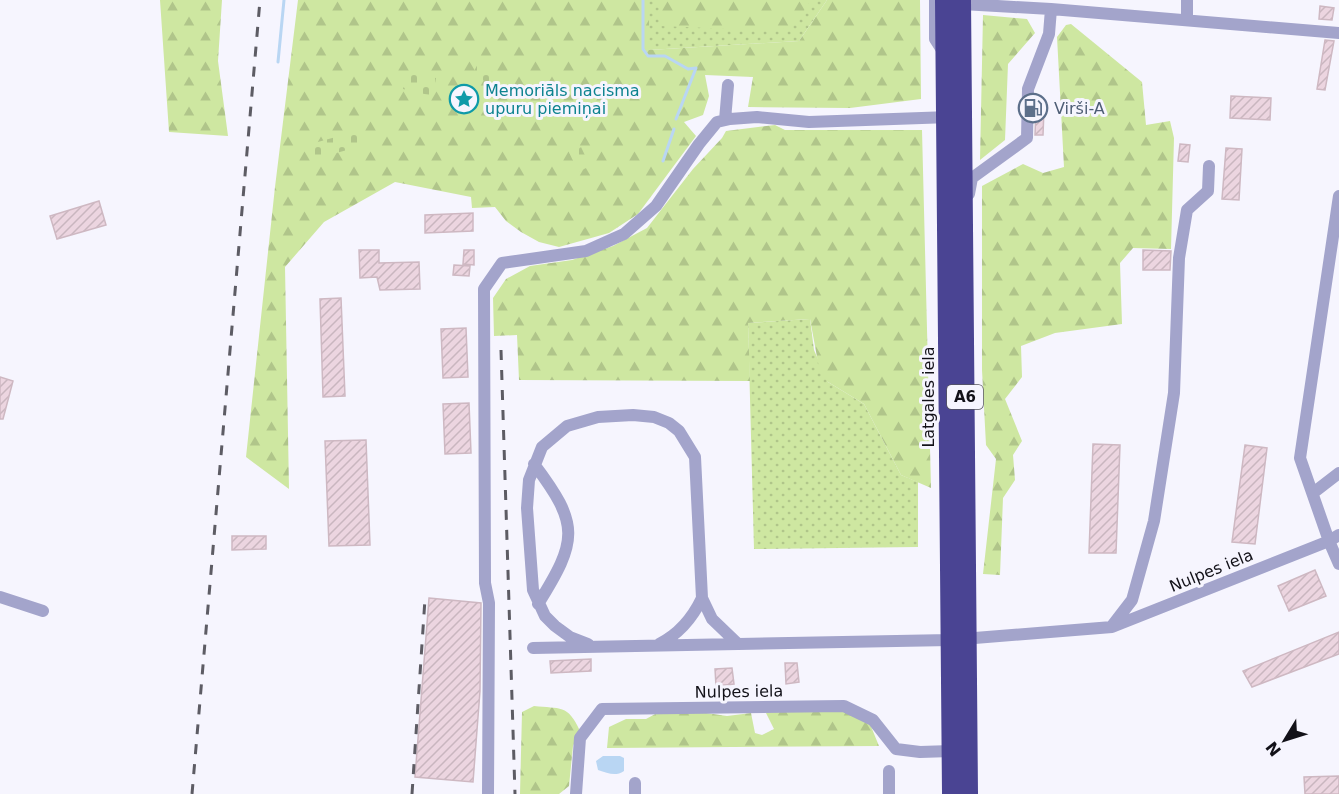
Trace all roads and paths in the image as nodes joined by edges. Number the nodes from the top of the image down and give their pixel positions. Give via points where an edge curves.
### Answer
1 (934, 0) edge
2 (944, 0) edge
3 (1187, 0) edge
4 (962, 2) edge
5 (1051, 9) junction
6 (1187, 19) junction
7 (1339, 33) edge
8 (945, 54) junction
9 (728, 85) dead end
10 (954, 117) junction
11 (725, 120) junction
12 (1209, 166) dead end
13 (1339, 196) edge
14 (964, 222) junction
15 (534, 464) junction
16 (1339, 473) edge
17 (1312, 493) junction
18 (1334, 538) edge
19 (1339, 564) edge
20 (0, 597) edge
21 (702, 598) junction
22 (538, 604) junction
23 (43, 611) dead end
24 (1112, 627) junction
25 (959, 639) junction
26 (737, 643) junction
27 (658, 645) junction
28 (593, 646) junction
29 (533, 648) dead end
30 (951, 751) junction
31 (889, 771) dead end
32 (488, 794) edge
33 (576, 794) edge
34 (889, 794) edge
35 (951, 794) edge
36 (969, 794) edge

1 - 8 street via 935,39
2 - 8 highway, Latgales iela / A6
3 - 6 street
4 - 5 street
4 - 10 highway, Latgales iela / A6
5 - 6 street
5 - 14 street, Latgales iela via 1049,34 1028,89 1027,138 972,178
6 - 7 street
8 - 10 highway, Latgales iela / A6
9 - 11 street
10 - 11 street via 831,122 757,117
10 - 14 highway, Latgales iela / A6
10 - 25 highway, Latgales iela / A6
11 - 32 street via 717,122 699,144 656,206 624,234 586,251 502,263 484,289
12 - 24 street via 1208,191 1187,210 1179,258 1174,393 1154,520 1132,600
13 - 17 street via 1300,458
14 - 25 highway, Latgales iela / A6
15 - 21 street via 542,447 567,426 581,420 633,415 669,423 679,431 695,457
15 - 22 street via 527,508 533,590
15 - 22 street via 559,500 569,543
16 - 17 street
17 - 18 street
18 - 19 street
18 - 24 street, Nulpes iela
20 - 23 street
21 - 26 street via 712,619
21 - 27 street via 682,629
22 - 28 street via 555,626
24 - 25 street, Nulpes iela
25 - 26 street, Nulpes iela
25 - 30 highway, Latgales iela / A6
25 - 36 highway, Latgales iela / A6
26 - 27 street, Nulpes iela
27 - 28 street, Nulpes iela
28 - 29 street, Nulpes iela
30 - 33 street, Nulpes iela via 896,749 873,720 844,706 602,709 580,738
30 - 35 highway, Latgales iela / A6
31 - 34 street

